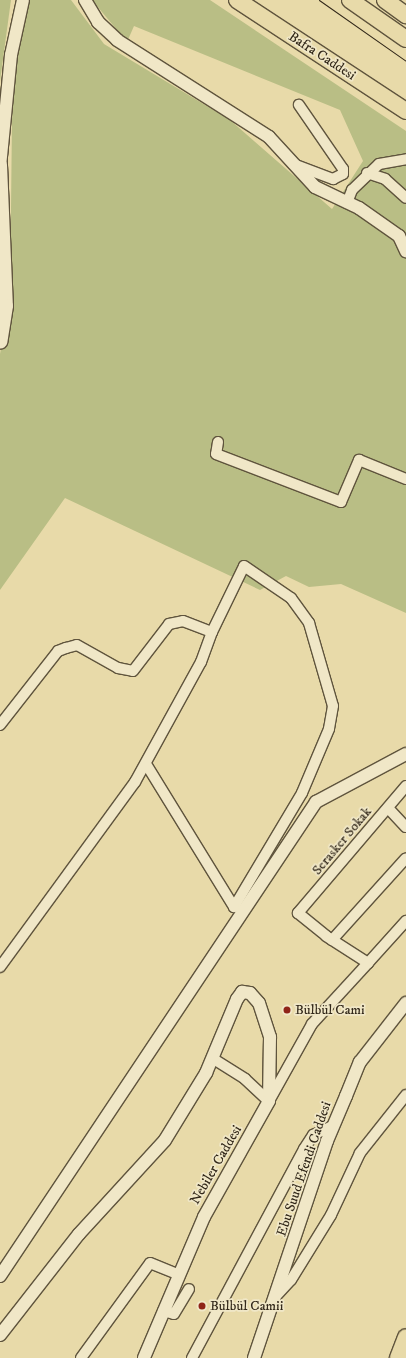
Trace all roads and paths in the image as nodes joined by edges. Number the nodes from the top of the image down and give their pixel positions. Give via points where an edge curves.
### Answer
1 (23, 0) edge
2 (85, 0) edge
3 (237, 0) edge
4 (255, 0) edge
5 (350, 0) edge
6 (385, 0) edge
7 (406, 15) edge
8 (406, 38) edge
9 (406, 100) edge
10 (299, 105) dead end
11 (406, 111) edge
12 (393, 159) junction
13 (406, 159) edge
14 (291, 164) junction
15 (406, 164) edge
16 (0, 166) edge
17 (367, 173) junction
18 (406, 198) edge
19 (347, 203) junction
20 (403, 238) edge
21 (406, 251) edge
22 (0, 342) edge
23 (218, 442) dead end
24 (406, 479) edge
25 (212, 632) junction
26 (0, 724) edge
27 (406, 754) edge
28 (146, 764) junction
29 (406, 786) edge
30 (388, 808) junction
31 (406, 827) edge
32 (406, 858) edge
33 (406, 921) edge
34 (332, 940) junction
35 (368, 963) junction
36 (0, 967) edge
37 (406, 1003) edge
38 (212, 1058) junction
39 (406, 1095) edge
40 (269, 1101) junction
41 (334, 1124) junction
42 (177, 1274) junction
43 (0, 1276) edge
44 (189, 1289) dead end
45 (275, 1297) junction
46 (163, 1310) junction
47 (0, 1334) edge
48 (406, 1337) edge
49 (81, 1358) edge
50 (144, 1358) edge
51 (192, 1358) edge
52 (254, 1358) edge
53 (398, 1358) edge

1 - 16 street via 11,55
2 - 14 street via 98,22 117,40 269,137
3 - 11 main road, Bafra Caddesi
4 - 9 main road, Bafra Caddesi
5 - 8 main road
6 - 7 main road
10 - 14 street via 343,169 343,174 333,179
12 - 13 street
12 - 15 street
12 - 17 street
14 - 19 street via 315,187
16 - 22 main road via 6,306
17 - 18 street via 385,179
17 - 19 street via 352,190
19 - 20 street
20 - 21 street
23 - 24 street via 216,454 341,502 359,460
25 - 26 street via 183,621 169,624 133,671 118,668 77,645 58,651
25 - 28 street via 201,662
25 - 28 street via 244,566 291,598 309,623 333,706 329,729 302,793 234,906
27 - 43 street via 316,802
28 - 36 street via 106,825
29 - 30 street, Serasker Sokak
30 - 31 street
30 - 34 street, Serasker Sokak via 298,913
32 - 34 street
33 - 35 street
34 - 35 street
35 - 40 street via 312,1024
37 - 41 street, Ebu Suud Efendi Caddesi via 360,1062
38 - 40 street via 245,1078
38 - 40 street, Nebiler Caddesi via 242,992 250,993 259,1003 270,1038
38 - 47 street via 165,1140 79,1234
39 - 45 street via 360,1153 331,1215 291,1280
40 - 42 street, Nebiler Caddesi via 204,1217
41 - 45 street, Ebu Suud Efendi Caddesi
41 - 51 street via 322,1127 307,1144
42 - 46 street, Nebiler Caddesi
42 - 49 street via 150,1263
44 - 46 street via 174,1314
45 - 52 street, Ebu Suud Efendi Caddesi
46 - 50 street, Nebiler Caddesi
48 - 53 main road

